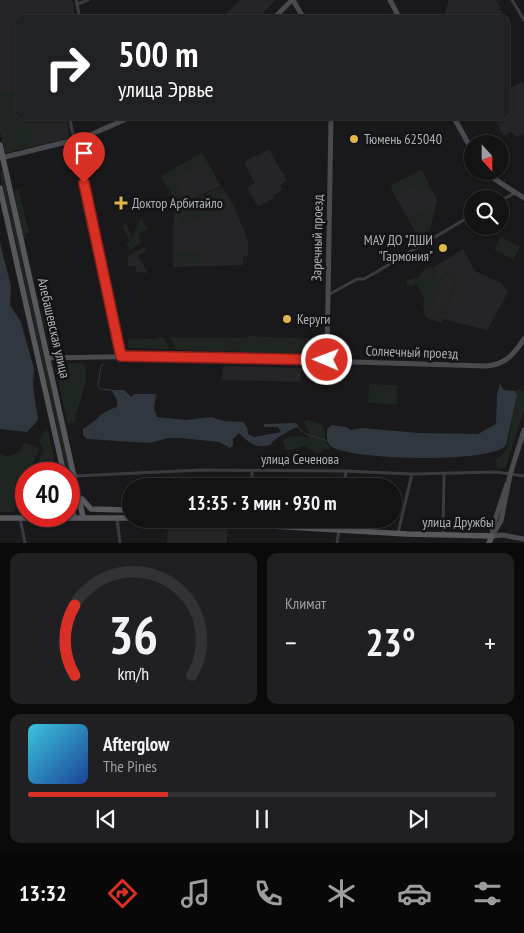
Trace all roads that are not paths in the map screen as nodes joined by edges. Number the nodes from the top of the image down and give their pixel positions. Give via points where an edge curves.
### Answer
1 (88, 0) edge
2 (292, 0) edge
3 (390, 0) edge
4 (512, 0) edge
5 (77, 2) edge
6 (79, 15) edge
7 (277, 15) edge
8 (301, 15) edge
9 (398, 15) edge
10 (524, 20) edge
11 (70, 120) edge
12 (125, 120) edge
13 (331, 120) edge
14 (455, 120) edge
15 (464, 136) edge
16 (74, 141) junction
17 (0, 145) edge
18 (1, 158) edge
19 (498, 180) edge
20 (0, 188) edge
21 (515, 193) junction
22 (509, 196) edge
23 (524, 198) edge
24 (464, 220) edge
25 (21, 237) junction
26 (12, 239) junction
27 (327, 296) junction
28 (524, 339) edge
29 (121, 356) junction
30 (48, 358) junction
31 (327, 360) junction
32 (524, 430) edge
33 (61, 462) edge
34 (72, 462) edge
35 (252, 471) junction
36 (346, 471) junction
37 (444, 473) junction
38 (412, 474) junction
39 (80, 476) edge
40 (524, 476) edge
41 (252, 478) edge
42 (345, 478) edge
43 (509, 478) junction
44 (80, 497) edge
45 (80, 500) edge
46 (122, 510) edge
47 (15, 517) edge
48 (80, 517) edge
49 (84, 517) junction
50 (122, 517) edge
51 (0, 518) edge
52 (117, 518) junction
53 (22, 527) edge
54 (319, 528) edge
55 (339, 530) junction
56 (398, 533) junction
57 (443, 536) junction
58 (492, 536) junction
59 (524, 539) edge
60 (25, 543) edge
61 (120, 543) edge
62 (337, 543) edge
63 (489, 543) edge

1 - 5 street
2 - 7 street
2 - 8 street
3 - 9 street
4 - 10 street
5 - 6 street
11 - 16 street
12 - 16 street
13 - 27 street, Заречный проезд
14 - 15 street
16 - 18 street
16 - 29 street
17 - 18 main road, Алебашевская улица
18 - 25 main road, Алебашевская улица
19 - 21 street
20 - 26 main road, Алебашевская улица
21 - 22 street
21 - 23 street
24 - 27 street via 394,262
25 - 26 main road
25 - 30 main road, Алебашевская улица
26 - 33 main road, Алебашевская улица
27 - 31 street, Заречный проезд
28 - 31 street, Солнечный проезд via 511,357 493,365
29 - 30 street, Солнечный проезд
29 - 31 street, Солнечный проезд
30 - 34 main road, Алебашевская улица
32 - 43 street
35 - 36 street, улица Сеченова
35 - 39 street, улица Сеченова via 118,472
35 - 41 street
36 - 38 street, улица Сеченова
36 - 42 street
37 - 38 street, улица Сеченова
37 - 43 street, улица Сеченова via 496,472
37 - 57 street
38 - 56 street
40 - 43 street, улица Сеченова
43 - 58 street via 501,522
44 - 46 main road via 91,509
45 - 49 main road, Алебашевская улица
47 - 51 main road
48 - 49 main road
49 - 52 main road
50 - 52 main road
52 - 61 street
53 - 60 street
54 - 55 main road, улица Дружбы
55 - 56 main road, улица Дружбы
55 - 62 street
56 - 57 main road, улица Дружбы
57 - 58 main road, улица Дружбы
58 - 59 street, улица Дружбы
58 - 63 main road

